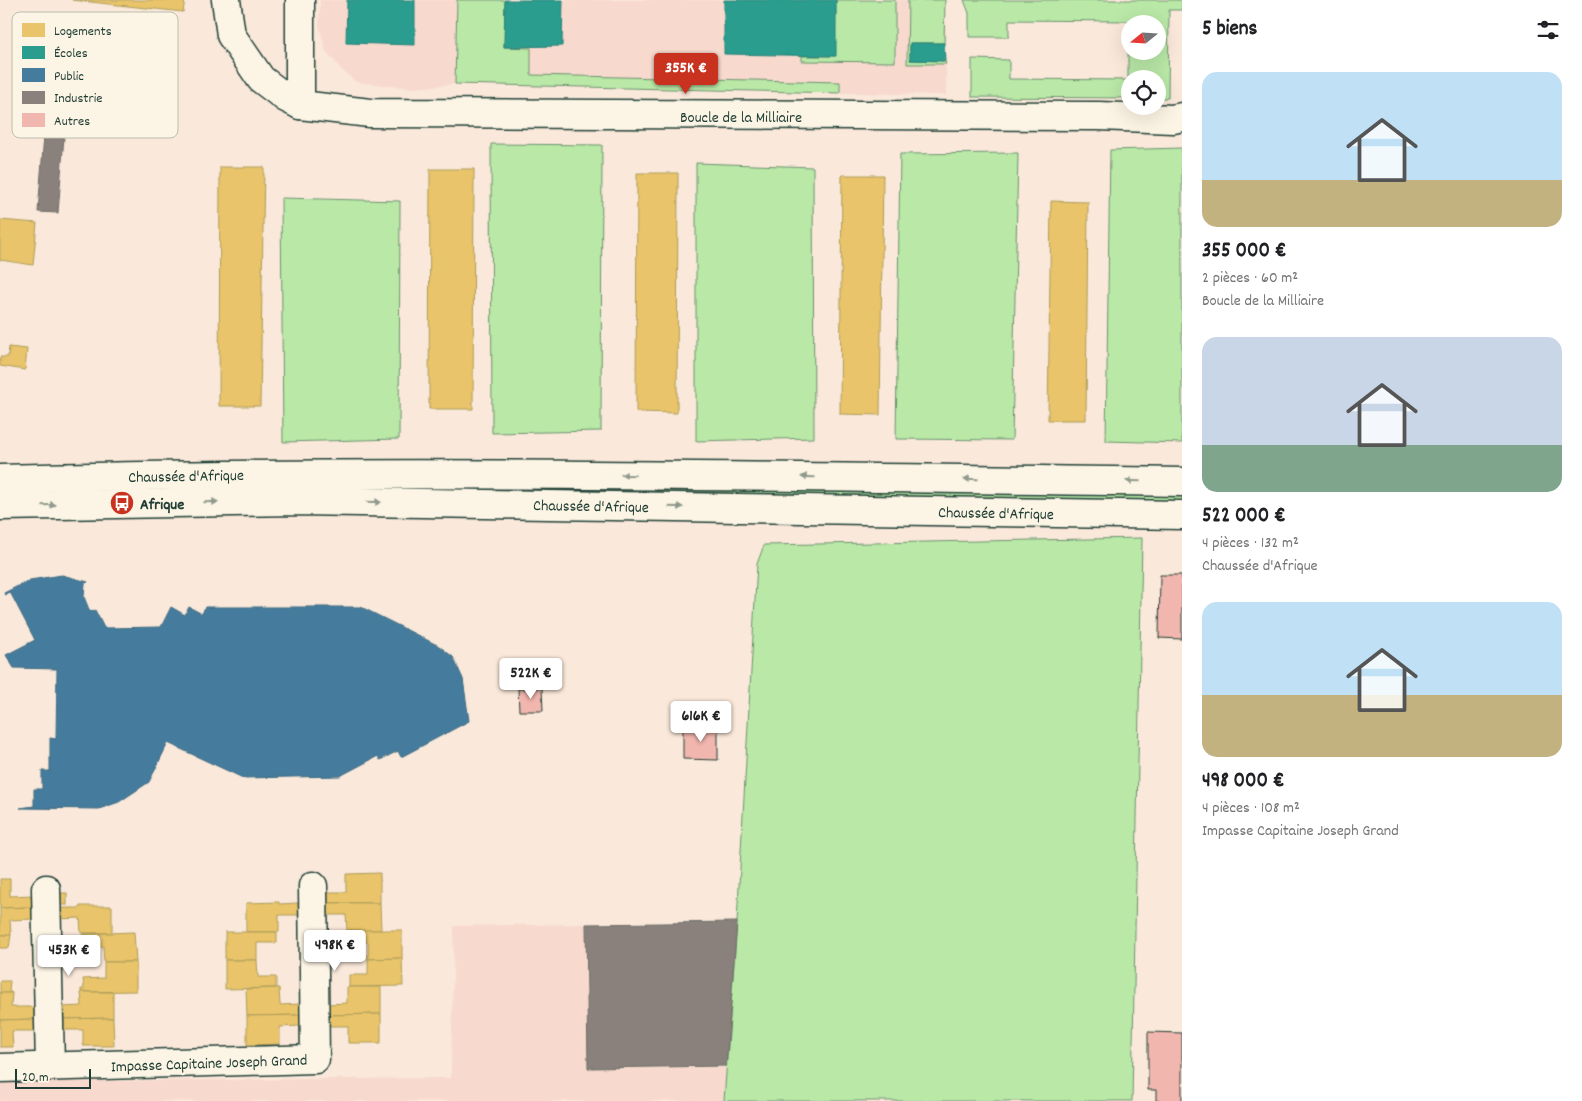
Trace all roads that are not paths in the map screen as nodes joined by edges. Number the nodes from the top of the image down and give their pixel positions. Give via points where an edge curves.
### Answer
1 (226, 0) edge
2 (300, 0) edge
3 (300, 105) junction
4 (1182, 117) edge
5 (0, 479) edge
6 (1182, 482) edge
7 (0, 506) edge
8 (1182, 516) edge
9 (313, 886) dead end
10 (46, 889) dead end
11 (50, 1066) junction
12 (0, 1068) edge

1 - 3 main road, Boucle de la Milliaire via 231,35 248,61 261,79
2 - 3 main road
3 - 4 main road, Boucle de la Milliaire via 370,114 417,115
6 -> 5 main road, Chaussée d'Afrique via 512,473
7 -> 8 main road, Chaussée d'Afrique via 298,501
9 - 11 main road, Impasse Capitaine Joseph Grand via 315,1059
10 - 11 main road
11 - 12 main road, Impasse Capitaine Joseph Grand

